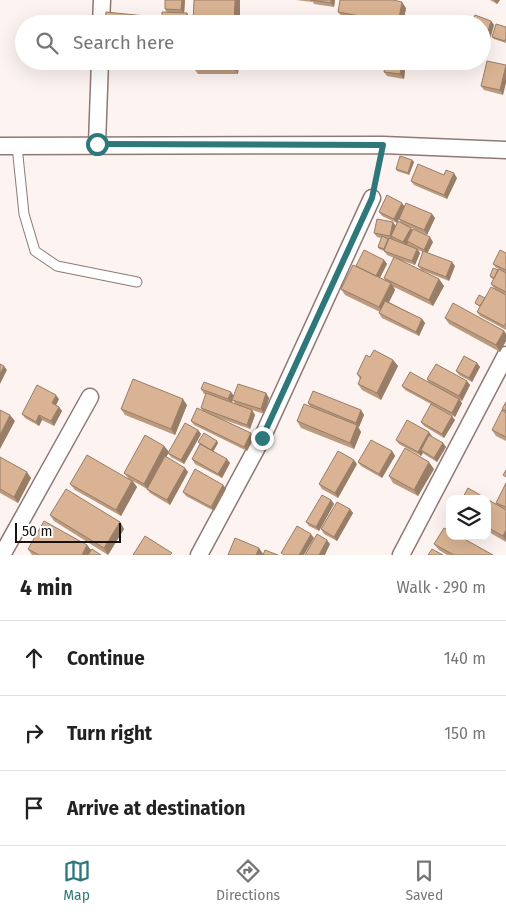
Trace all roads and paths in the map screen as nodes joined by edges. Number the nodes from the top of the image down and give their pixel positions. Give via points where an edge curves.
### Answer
1 (102, 0) edge
2 (101, 15) edge
3 (100, 70) edge
4 (97, 144) junction
5 (383, 145) junction
6 (0, 146) edge
7 (16, 146) junction
8 (506, 150) edge
9 (372, 198) joint
10 (137, 282) dead end
11 (506, 355) edge
12 (90, 397) dead end
13 (2, 555) edge
14 (199, 555) edge
15 (401, 555) edge

1 - 2 street
3 - 4 street
4 - 5 street
4 - 7 street
5 - 8 street
5 - 9 path
6 - 7 street
7 - 10 lane via 24,214 35,251 57,266
9 - 14 street via 262,438
11 - 15 street
12 - 13 street

